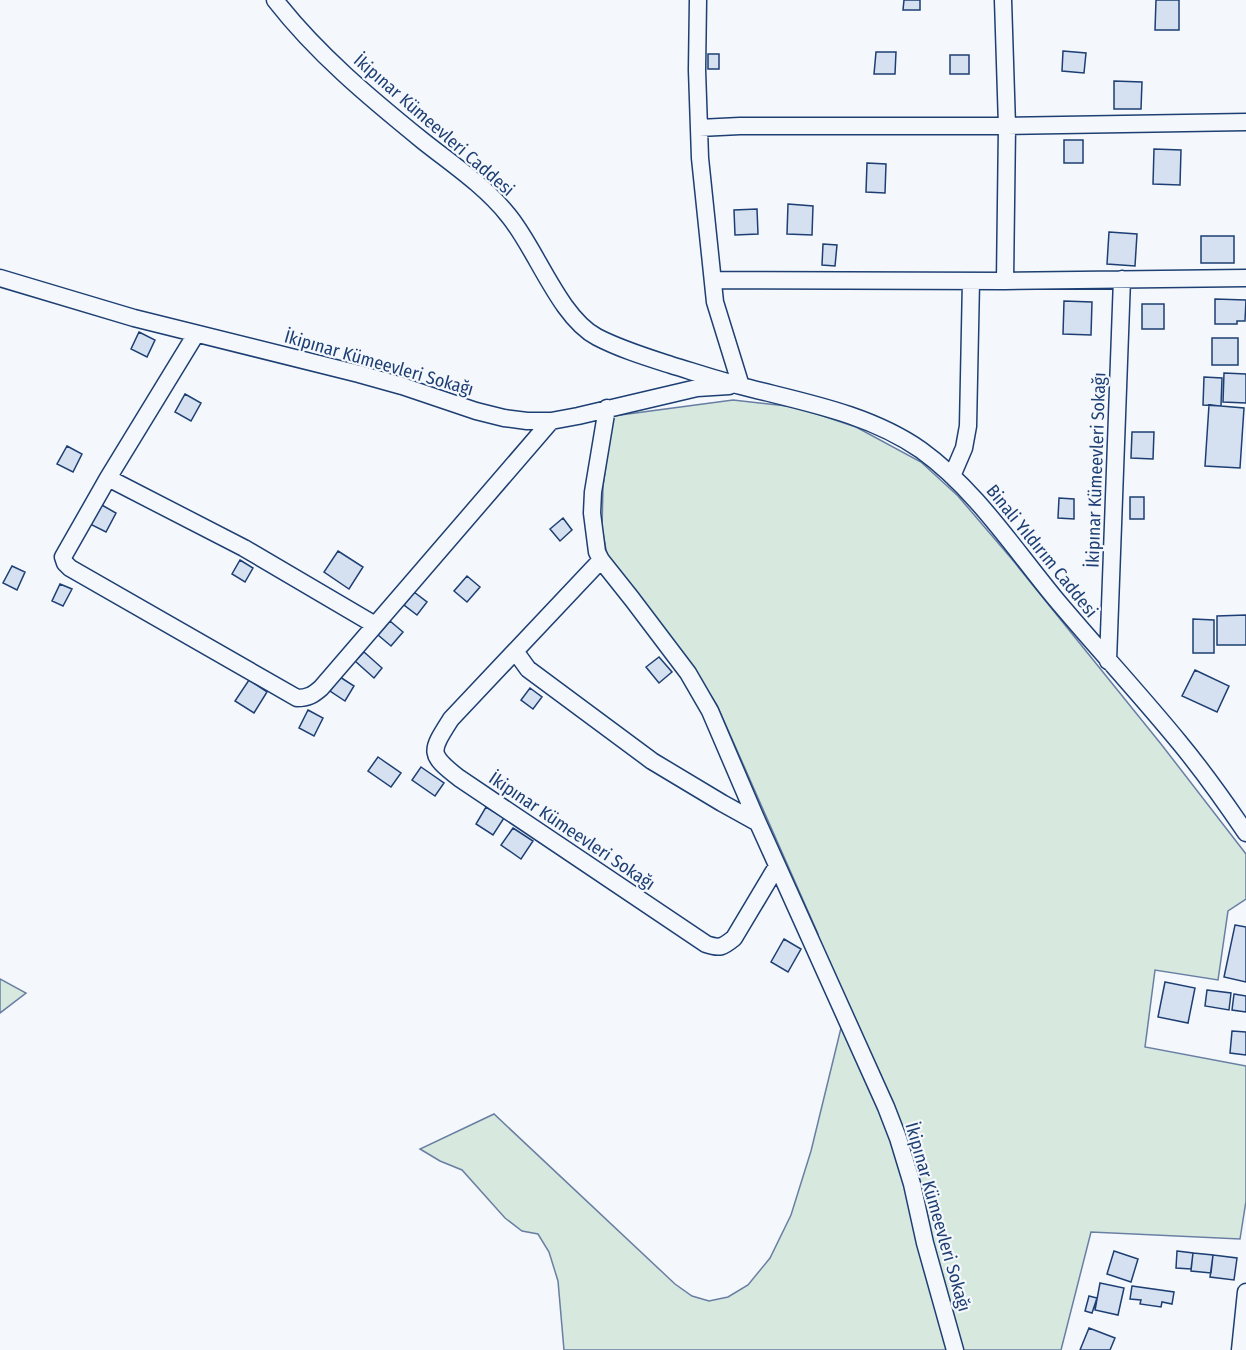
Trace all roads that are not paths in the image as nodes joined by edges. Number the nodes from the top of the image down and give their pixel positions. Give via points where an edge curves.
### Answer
1 (275, 0) edge
2 (698, 0) edge
3 (1003, 0) edge
4 (1246, 122) edge
5 (1008, 126) junction
6 (699, 128) junction
7 (0, 278) edge
8 (1246, 278) edge
9 (1122, 279) junction
10 (713, 280) junction
11 (971, 281) junction
12 (1005, 281) junction
13 (196, 334) junction
14 (741, 386) junction
15 (607, 408) junction
16 (551, 421) junction
17 (952, 476) junction
18 (108, 478) junction
19 (601, 560) junction
20 (375, 625) junction
21 (515, 651) junction
22 (1108, 661) junction
23 (758, 823) junction
24 (1246, 833) edge
25 (777, 866) junction
26 (1246, 1292) edge
27 (955, 1350) edge
28 (1240, 1350) edge

1 - 14 street, İkipınar Kümeevleri Caddesi via 350,79 491,196 509,216 560,298 593,335 658,361
2 - 6 street
3 - 5 street
4 - 5 street
5 - 6 street
5 - 12 street
6 - 10 street
7 - 13 street, İkipınar Kümeevleri Sokağı
8 - 9 street
9 - 12 street
9 - 22 street, İkipınar Kümeevleri Sokağı
10 - 11 street
10 - 14 street via 715,302
11 - 12 street
11 - 17 street via 968,426
13 - 16 street, İkipınar Kümeevleri Sokağı via 359,374 504,418
13 - 18 street
14 - 15 street, İkipınar Kümeevleri Sokağı via 697,388
14 - 17 street, Binali Yıldırım Caddesi via 788,396 859,419 917,448
15 - 16 street, İkipınar Kümeevleri Sokağı
15 - 19 street, İkipınar Kümeevleri Sokağı via 592,513
16 - 20 street
17 - 22 street, Binali Yıldırım Caddesi
18 - 20 street via 244,548
18 - 20 street via 67,549 65,563 297,698 314,694
19 - 21 street, İkipınar Kümeevleri Sokağı
19 - 23 street, İkipınar Kümeevleri Sokağı via 699,690
21 - 23 street via 528,669 652,761
21 - 25 street, İkipınar Kümeevleri Sokağı via 451,719 436,746 435,756 440,764 706,944 724,946 734,938
22 - 24 street, Binali Yıldırım Caddesi via 1180,743
23 - 25 street, İkipınar Kümeevleri Sokağı
25 - 27 street, İkipınar Kümeevleri Sokağı via 898,1138
26 - 28 street

